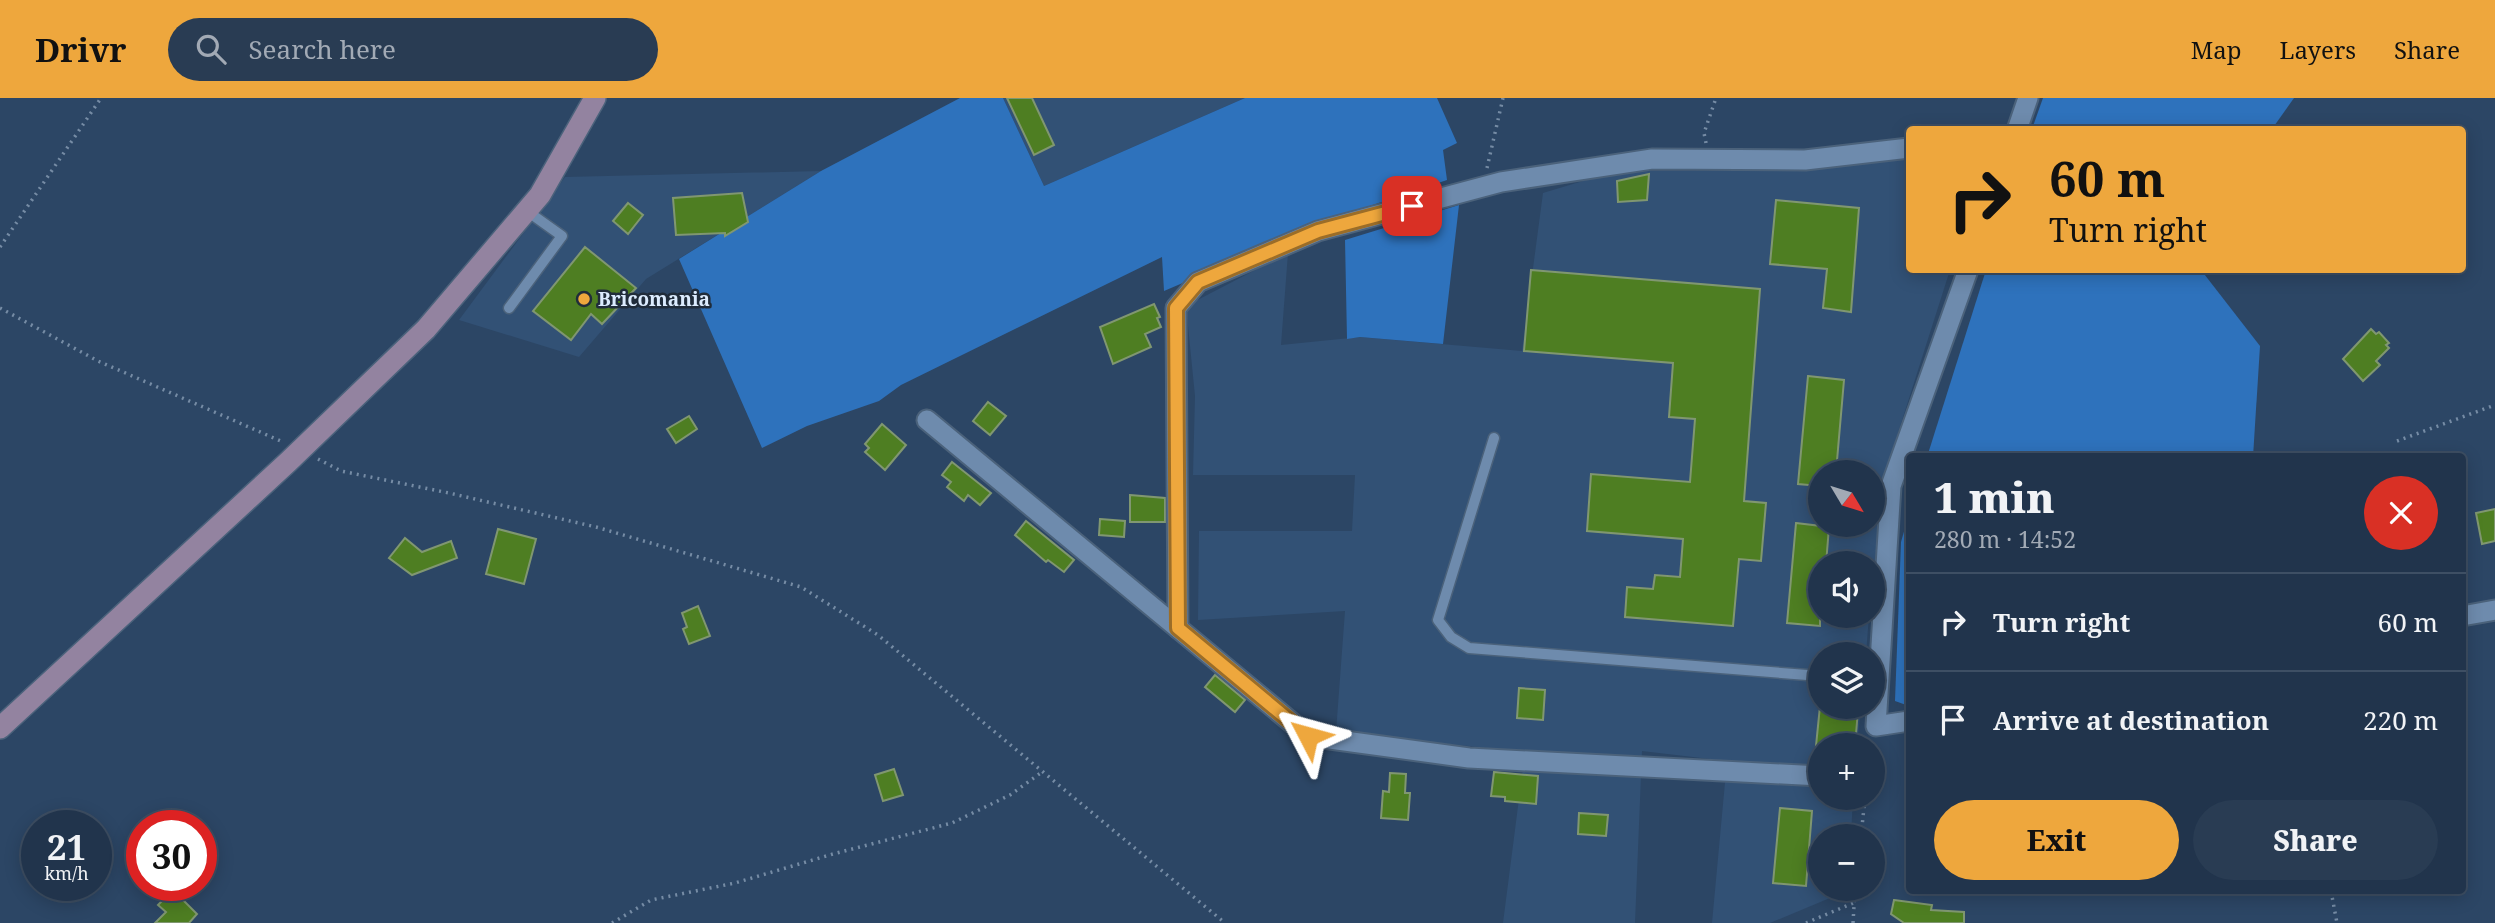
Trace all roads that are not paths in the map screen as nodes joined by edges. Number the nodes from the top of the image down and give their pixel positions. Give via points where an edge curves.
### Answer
1 (595, 98) edge
2 (2028, 98) edge
3 (2018, 126) edge
4 (1906, 148) edge
5 (527, 211) junction
6 (1967, 273) edge
7 (509, 308) dead end
8 (927, 420) dead end
9 (1494, 438) dead end
10 (2495, 610) edge
11 (2466, 615) edge
12 (1178, 628) junction
13 (1879, 642) edge
14 (1808, 675) edge
15 (1876, 719) edge
16 (1906, 721) edge
17 (0, 728) edge
18 (1808, 775) edge

1 - 5 main road
2 - 3 street
4 - 12 street via 1805,160 1652,159 1500,182 1318,231 1198,282 1176,308
5 - 7 lane via 562,236
5 - 17 main road via 426,329
6 - 13 street via 1891,486
8 - 12 street
9 - 14 lane via 1438,620 1451,636 1469,648
10 - 11 street
12 - 18 street via 1308,736 1469,758
15 - 16 street via 1876,726

